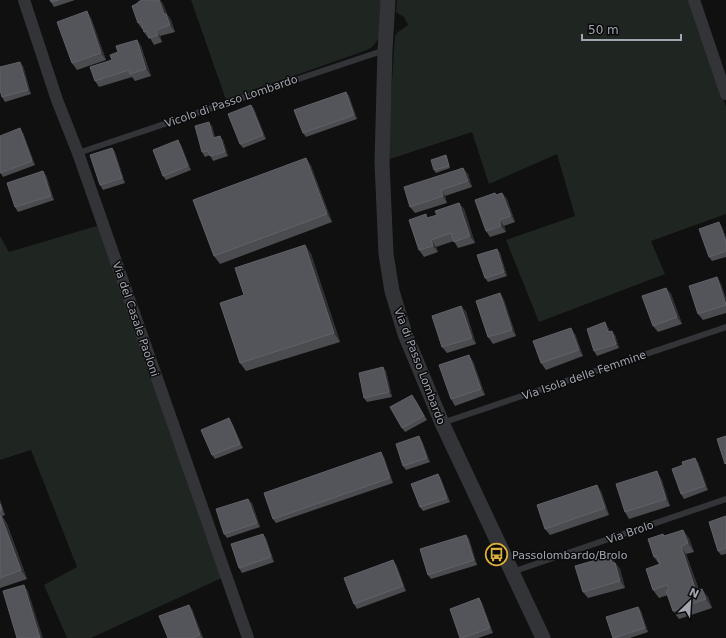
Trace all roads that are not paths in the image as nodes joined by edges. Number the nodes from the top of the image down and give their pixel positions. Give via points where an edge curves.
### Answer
1 (24, 0) edge
2 (388, 0) edge
3 (694, 0) edge
4 (385, 50) junction
5 (726, 94) edge
6 (78, 153) junction
7 (726, 328) edge
8 (442, 423) junction
9 (726, 499) edge
10 (512, 572) junction
11 (248, 638) edge
12 (543, 638) edge

1 - 6 street, Via del Casale Paoloni via 57,100
2 - 4 street, Via di Passo Lombardo
3 - 5 street
4 - 6 lane, Vicolo di Passo Lombardo
4 - 8 street, Via di Passo Lombardo via 382,162 388,273 405,334
6 - 11 street, Via del Casale Paoloni
7 - 8 lane, Via Isola delle Femmine
8 - 10 street, Via di Passo Lombardo
9 - 10 lane, Via Brolo
10 - 12 street, Via di Passo Lombardo

